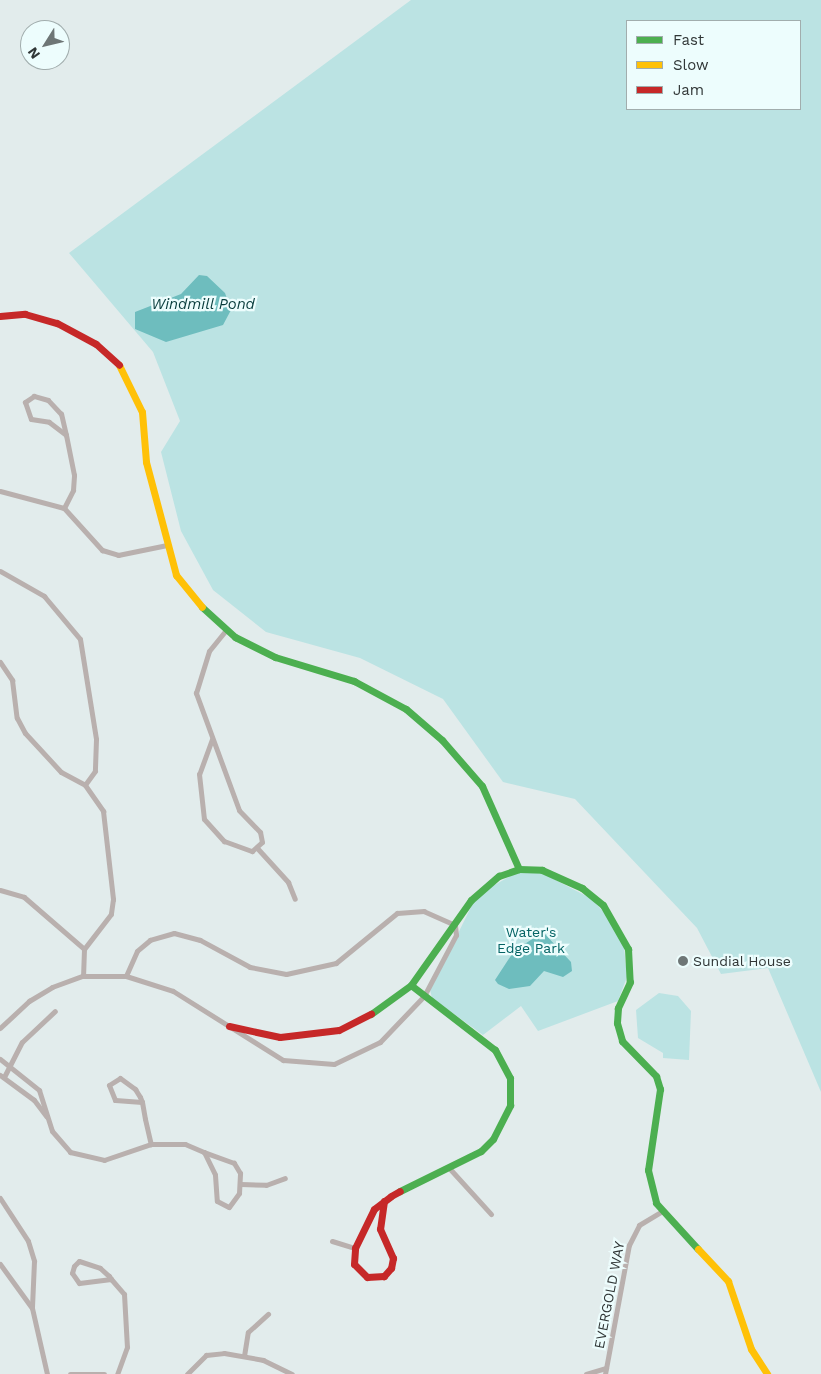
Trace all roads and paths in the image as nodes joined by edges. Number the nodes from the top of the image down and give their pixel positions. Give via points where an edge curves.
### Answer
1 (0, 316) edge
2 (66, 435) junction
3 (0, 491) edge
4 (64, 508) junction
5 (166, 545) junction
6 (0, 571) edge
7 (226, 630) junction
8 (0, 662) edge
9 (212, 739) junction
10 (85, 785) junction
11 (258, 849) junction
12 (519, 869) junction
13 (0, 886) edge
14 (0, 890) edge
15 (16, 895) junction
16 (295, 899) dead end
17 (455, 925) junction
18 (84, 949) junction
19 (83, 976) junction
20 (126, 976) junction
21 (411, 985) junction
22 (424, 996) junction
23 (55, 1011) dead end
24 (229, 1026) junction
25 (0, 1028) edge
26 (0, 1059) edge
27 (10, 1065) junction
28 (2, 1076) edge
29 (142, 1102) junction
30 (47, 1117) junction
31 (151, 1144) junction
32 (204, 1152) junction
33 (450, 1169) junction
34 (285, 1178) dead end
35 (241, 1184) junction
36 (0, 1198) edge
37 (384, 1201) junction
38 (660, 1212) junction
39 (491, 1214) dead end
40 (332, 1240) dead end
41 (355, 1248) junction
42 (0, 1264) edge
43 (112, 1279) junction
44 (32, 1308) junction
45 (268, 1314) dead end
46 (244, 1356) junction
47 (275, 1367) junction
48 (606, 1368) junction
49 (47, 1374) edge
50 (70, 1374) edge
51 (104, 1374) edge
52 (117, 1374) edge
53 (187, 1374) edge
54 (277, 1374) edge
55 (292, 1374) edge
56 (586, 1374) edge
57 (605, 1374) edge
58 (767, 1374) edge

1 - 5 street via 25,314 57,323 96,344 126,371 142,412 146,462
2 - 2 street via 61,414 48,400 34,396 25,402 30,419 49,422
2 - 4 street via 74,483
3 - 4 street
4 - 5 street via 102,550 118,555
5 - 7 street via 176,575
6 - 10 street via 44,596 80,639 96,739 95,771
7 - 9 street via 209,651 196,693
7 - 12 street via 275,657 354,681 406,709 442,740 482,786
8 - 10 street via 12,680 17,718 25,733 61,772
9 - 11 street via 239,810 260,832
9 - 11 street via 199,774 204,819 237,849
10 - 18 street via 103,811 113,899 111,914
11 - 16 street via 288,882
12 - 17 street via 482,887
12 - 38 street via 563,876 603,905 617,925 631,966 630,982 618,1008 622,1041 656,1076 660,1089 648,1170
13 - 15 street
14 - 15 street
15 - 18 street via 52,917 61,931
17 - 20 street via 424,911 397,913 336,963 295,974 250,967 200,940 174,933 150,940 137,951
17 - 21 street
17 - 22 street via 456,935
18 - 19 street
19 - 20 street
19 - 25 street via 29,1001
20 - 24 street via 173,991
21 - 22 street
21 - 24 street via 364,1019 321,1034 280,1037
22 - 24 street via 380,1042 334,1064 283,1060
22 - 33 street via 495,1050 510,1078 510,1105 493,1139
23 - 27 street via 22,1042
26 - 27 street
27 - 28 street
27 - 30 street via 39,1090
28 - 30 street
29 - 29 street via 127,1081 113,1080 109,1085 115,1100
29 - 31 street
30 - 31 street via 60,1144 81,1157 104,1160
31 - 32 street via 185,1144
32 - 35 street via 234,1163
32 - 35 street via 215,1174 217,1201 229,1206 234,1203
33 - 37 street
33 - 39 street
34 - 35 street via 266,1185
36 - 44 street via 28,1241 34,1261
37 - 41 street via 364,1222
37 - 41 street via 380,1229 393,1258 391,1268 384,1276 367,1277 354,1264
38 - 48 street, EVERGOLD WAY via 639,1224 629,1245
38 - 58 street via 728,1281 750,1349
40 - 41 street
42 - 44 street
43 - 43 street via 88,1262 79,1261 74,1266 79,1283
43 - 52 street via 124,1294 128,1310 127,1348
44 - 49 street
45 - 46 street via 248,1332
46 - 47 street
46 - 53 street via 206,1355
47 - 54 street
47 - 55 street
48 - 56 street, EVERGOLD WAY
48 - 57 street, EVERGOLD WAY
50 - 51 street

